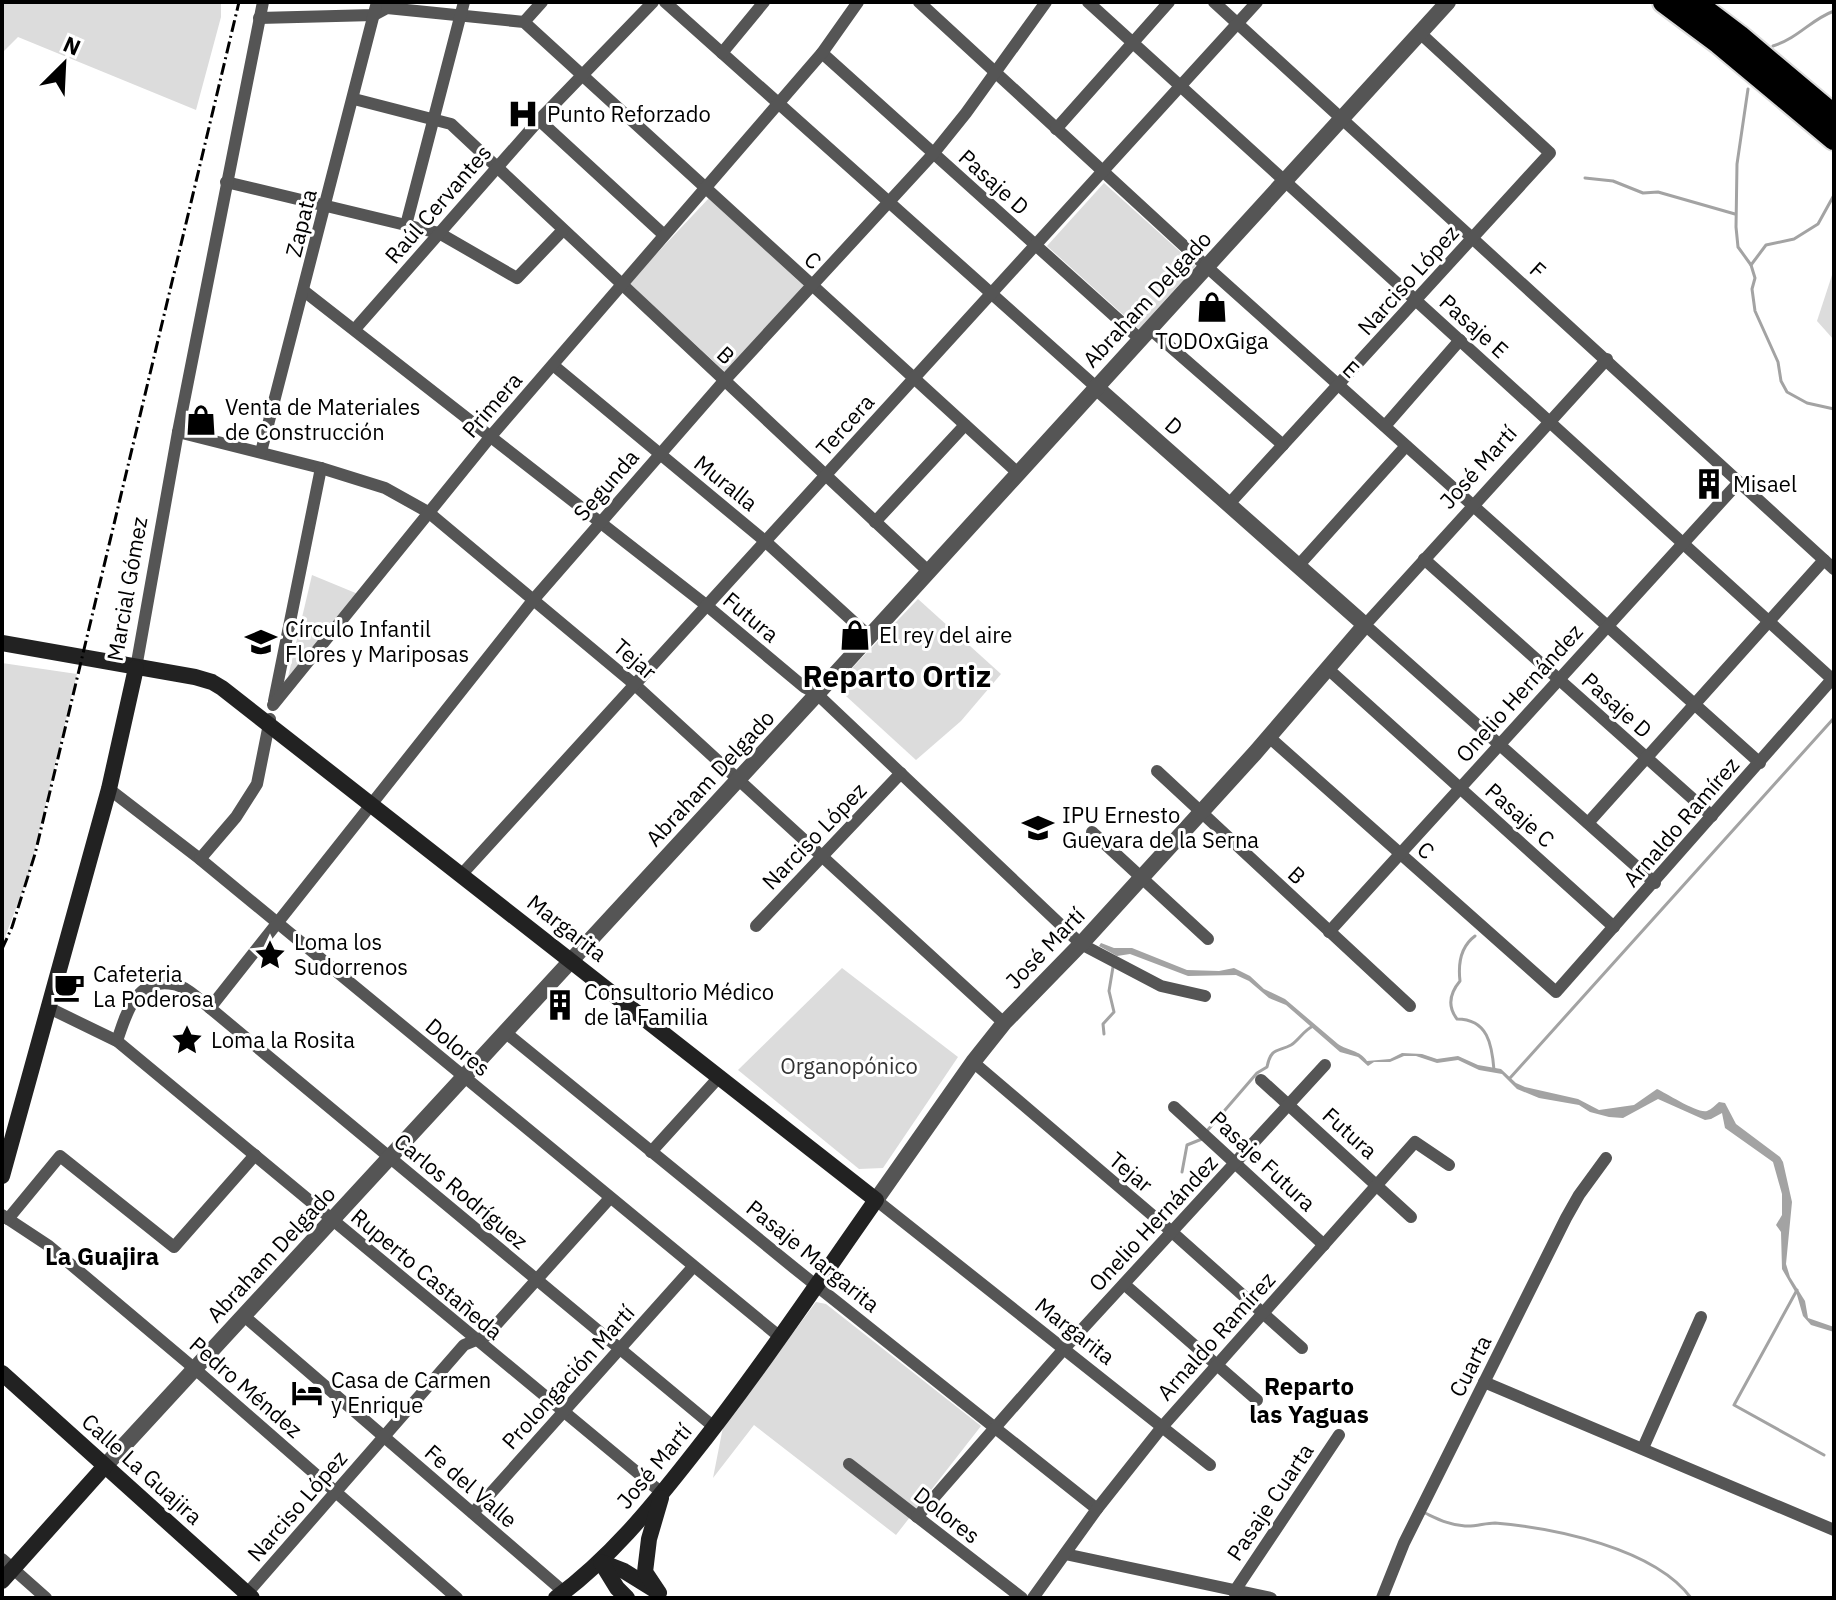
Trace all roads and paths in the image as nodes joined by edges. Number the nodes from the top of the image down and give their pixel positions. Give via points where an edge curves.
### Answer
1 (263, 2) edge
2 (464, 2) edge
3 (542, 2) edge
4 (653, 2) edge
5 (665, 2) edge
6 (764, 2) edge
7 (858, 2) edge
8 (919, 2) edge
9 (1046, 2) edge
10 (1088, 2) edge
11 (1169, 2) edge
12 (1214, 2) edge
13 (1257, 2) edge
14 (1448, 2) edge
15 (1664, 2) edge
16 (1694, 2) edge
17 (375, 9) edge
18 (460, 16) junction
19 (259, 18) junction
20 (524, 22) junction
21 (1236, 24) junction
22 (1420, 33) junction
23 (1134, 43) junction
24 (722, 53) junction
25 (822, 53) junction
26 (995, 73) junction
27 (583, 75) junction
28 (1181, 86) junction
29 (354, 99) junction
30 (778, 103) junction
31 (1834, 116) edge
32 (432, 118) junction
33 (1341, 119) junction
34 (539, 120) junction
35 (1056, 129) junction
36 (1834, 139) edge
37 (933, 154) junction
38 (497, 167) junction
39 (1103, 172) junction
40 (1285, 181) junction
41 (226, 182) junction
42 (705, 189) junction
43 (889, 202) junction
44 (325, 206) junction
45 (406, 225) junction
46 (563, 230) junction
47 (439, 233) junction
48 (664, 235) junction
49 (1474, 238) junction
50 (1036, 246) junction
51 (1207, 267) junction
52 (621, 285) junction
53 (813, 287) junction
54 (304, 291) junction
55 (992, 294) junction
56 (1415, 300) junction
57 (355, 329) junction
58 (1145, 334) junction
59 (1460, 340) junction
60 (1607, 359) junction
61 (553, 365) junction
62 (914, 379) junction
63 (724, 381) junction
64 (1340, 386) junction
65 (1096, 387) junction
66 (1549, 422) junction
67 (965, 425) junction
68 (1385, 426) junction
69 (178, 432) junction
70 (491, 436) junction
71 (1283, 445) junction
72 (1406, 446) junction
73 (261, 452) junction
74 (659, 454) junction
75 (321, 468) junction
76 (1018, 473) junction
77 (826, 476) junction
78 (1739, 482) junction
79 (1229, 504) junction
80 (1473, 506) junction
81 (428, 512) junction
82 (600, 522) junction
83 (875, 522) junction
84 (766, 542) junction
85 (1683, 543) junction
86 (1424, 559) junction
87 (1829, 565) edge
88 (1298, 566) junction
89 (928, 571) junction
90 (534, 599) junction
91 (706, 605) junction
92 (1769, 622) junction
93 (1365, 625) junction
94 (1607, 626) junction
95 (869, 636) junction
96 (2, 643) edge
97 (136, 668) junction
98 (1328, 669) junction
99 (1833, 678) edge
100 (1559, 680) junction
101 (634, 684) junction
102 (817, 694) junction
103 (1694, 704) junction
104 (273, 705) junction
105 (269, 723) junction
106 (1269, 737) junction
107 (1499, 744) junction
108 (1646, 757) junction
109 (1760, 763) junction
110 (1157, 771) dead end
111 (901, 773) junction
112 (738, 779) junction
113 (1460, 787) junction
114 (109, 789) junction
115 (372, 806) junction
116 (1201, 812) junction
117 (1712, 816) junction
118 (1588, 823) junction
119 (1092, 832) dead end
120 (1400, 854) junction
121 (824, 855) junction
122 (200, 859) junction
123 (462, 874) junction
124 (1141, 878) junction
125 (1655, 883) junction
126 (277, 924) junction
127 (756, 926) dead end
128 (1614, 927) junction
129 (1329, 932) junction
130 (1208, 939) dead end
131 (1081, 944) junction
132 (573, 960) junction
133 (1556, 992) joint
134 (1205, 996) dead end
135 (1410, 1006) dead end
136 (47, 1007) junction
137 (210, 1008) junction
138 (1004, 1023) junction
139 (506, 1033) junction
140 (117, 1041) junction
141 (973, 1062) junction
142 (1325, 1065) dead end
143 (720, 1076) junction
144 (463, 1078) junction
145 (1261, 1080) dead end
146 (1289, 1105) junction
147 (1174, 1107) dead end
148 (651, 1152) junction
149 (255, 1155) junction
150 (390, 1158) junction
151 (1606, 1158) dead end
152 (1236, 1163) junction
153 (1449, 1165) dead end
154 (2, 1176) edge
155 (1377, 1186) junction
156 (610, 1198) junction
157 (876, 1200) junction
158 (5, 1217) edge
159 (1411, 1217) dead end
160 (331, 1221) junction
161 (1172, 1232) junction
162 (1324, 1245) junction
163 (693, 1267) junction
164 (536, 1280) junction
165 (817, 1284) junction
166 (1124, 1284) junction
167 (1262, 1314) junction
168 (244, 1316) junction
169 (1701, 1317) dead end
170 (780, 1337) junction
171 (474, 1340) junction
172 (1302, 1348) dead end
173 (619, 1350) junction
174 (1063, 1350) junction
175 (1217, 1364) junction
176 (195, 1369) junction
177 (2, 1373) edge
178 (1484, 1382) junction
179 (1257, 1400) dead end
180 (563, 1413) junction
181 (714, 1427) junction
182 (1162, 1427) junction
183 (995, 1428) junction
184 (1339, 1435) dead end
185 (384, 1437) junction
186 (1643, 1448) junction
187 (849, 1464) dead end
188 (1210, 1465) dead end
189 (105, 1466) junction
190 (336, 1492) junction
191 (662, 1493) junction
192 (1097, 1509) junction
193 (473, 1513) junction
194 (917, 1517) junction
195 (1834, 1530) edge
196 (1065, 1554) junction
197 (601, 1562) junction
198 (6, 1569) edge
199 (1234, 1592) junction
200 (560, 1595) edge
201 (662, 1595) edge
202 (247, 1597) edge
203 (46, 1598) edge
204 (457, 1598) edge
205 (627, 1598) edge
206 (1022, 1598) edge
207 (1033, 1598) edge
208 (1271, 1598) edge
209 (1382, 1598) edge

1 - 19 street, Marcial Gómez
2 - 18 street
3 - 20 street
4 - 27 street, Raúl Cervantes
5 - 24 street, D
6 - 24 street
7 - 25 street, Primera
8 - 26 street, E
9 - 26 street, Segunda
10 - 23 street, Pasaje E
11 - 23 street
12 - 21 street, F
13 - 21 street, Tercera
14 - 22 street, Abraham Delgado
15 - 36 highway
16 - 31 highway
17 - 18 street
17 - 19 street
17 - 29 street, Zapata
18 - 20 street
18 - 32 street
19 - 41 street, Marcial Gómez
20 - 27 street, C
21 - 28 street, Tercera
21 - 33 street, F
22 - 33 street, Abraham Delgado
22 - 49 street, Narciso López via 1550,153
23 - 28 street, Pasaje E
23 - 35 street
24 - 30 street, D
25 - 30 street, Primera
25 - 37 street, Pasaje D
26 - 35 street, E
26 - 37 street, Segunda
27 - 34 street, Raúl Cervantes
27 - 42 street, C
28 - 39 street, Tercera
28 - 40 street, Pasaje E
29 - 32 street, B
29 - 44 street, Zapata
30 - 42 street, Primera
30 - 43 street, D
32 - 38 street, B via 451,124
32 - 45 street
33 - 40 street, Abraham Delgado
33 - 49 street, F
34 - 38 street, Raúl Cervantes
34 - 48 street
35 - 39 street, E
37 - 43 street, Segunda
37 - 50 street, Pasaje D
38 - 46 street, B
38 - 47 street, Raúl Cervantes
39 - 50 street, Tercera
39 - 51 street, E
40 - 51 street, Abraham Delgado
40 - 56 street, Pasaje E
41 - 44 street
41 - 69 street, Marcial Gómez
42 - 48 street, Primera
42 - 53 street, C
43 - 53 street, Segunda
43 - 55 street, D
44 - 45 street
44 - 54 street, Zapata
45 - 47 street
46 - 47 street via 517,278
46 - 52 street, B
47 - 57 street, Raúl Cervantes
48 - 52 street, Primera
49 - 56 street, Narciso López
49 - 60 street, F
50 - 55 street, Tercera
50 - 58 street, Pasaje D
51 - 58 street, Abraham Delgado
51 - 64 street, E
52 - 61 street, Primera
52 - 63 street, B
53 - 62 street, C
53 - 63 street, Segunda
54 - 57 street, Futura
54 - 73 street, Zapata
55 - 62 street, Tercera
55 - 65 street, D
56 - 59 street, Pasaje E
56 - 64 street, Narciso López
57 - 70 street, Futura
58 - 65 street, Abraham Delgado
58 - 71 street, Pasaje D
59 - 66 street, Pasaje E
59 - 68 street
60 - 66 street, José Martí
60 - 78 street, F
61 - 70 street, Primera
61 - 74 street, Muralla
62 - 67 street, C
62 - 77 street, Tercera
63 - 74 street, Segunda
63 - 77 street, B
64 - 68 street, E
64 - 71 street, Narciso López
65 - 76 street, Abraham Delgado
65 - 79 street, D
66 - 80 street, José Martí
66 - 85 street, Pasaje E
67 - 76 street, C
67 - 83 street
68 - 72 street, E
69 - 73 street, Tejar
69 - 97 street, Marcial Gómez
70 - 81 street, Primera
70 - 82 street, Futura
71 - 79 street, Narciso López
72 - 80 street, E
72 - 88 street
73 - 75 street, Tejar
74 - 82 street, Segunda
74 - 84 street, Muralla
75 - 81 street, Tejar via 385,488
75 - 104 street
76 - 89 street, Abraham Delgado
77 - 83 street, B
77 - 84 street, Tercera
78 - 85 street, Onelio Hernández
78 - 87 street, F
79 - 88 street, D
80 - 86 street, José Martí
80 - 94 street, E
81 - 90 street, Tejar
81 - 104 street, Primera
82 - 90 street, Segunda
82 - 91 street, Futura
83 - 89 street, B
84 - 91 street, Tercera
84 - 95 street, Muralla
85 - 92 street, Pasaje E
85 - 94 street, Onelio Hernández
86 - 93 street, José Martí
86 - 100 street, Pasaje D
87 - 92 street
88 - 93 street, D
89 - 95 street, Abraham Delgado
90 - 101 street, Tejar
90 - 115 street, Segunda
91 - 101 street, Tercera
91 - 102 street, Futura
92 - 99 street, Pasaje E
92 - 103 street
93 - 98 street, José Martí
93 - 107 street, D
94 - 100 street, Onelio Hernández
94 - 103 street, E
95 - 102 street, Abraham Delgado
96 - 97 main road, Margarita
97 - 105 main road, Margarita via 212,682
97 - 114 main road, Marcial Gómez
98 - 106 street, José Martí
98 - 113 street, Pasaje C
99 - 109 street, Arnaldo Ramírez
100 - 107 street, Onelio Hernández
100 - 108 street, Pasaje D
101 - 112 street, Tejar
101 - 123 street, Tercera
102 - 111 street, Futura
102 - 112 street, Abraham Delgado
103 - 108 street
103 - 109 street, E
104 - 105 street, Primera
105 - 115 main road, Margarita
105 - 122 street, Primera via 257,784
106 - 116 street, José Martí
106 - 120 street, C
107 - 113 street, Onelio Hernández
107 - 118 street, D
108 - 117 street, Pasaje D
108 - 118 street
109 - 117 street, Arnaldo Ramírez
110 - 116 street, B
111 - 121 street, Narciso López
111 - 131 street, Futura
112 - 121 street, Tejar
112 - 132 street, Abraham Delgado
113 - 120 street, Onelio Hernández
113 - 128 street, Pasaje C
114 - 122 street, Dolores
114 - 136 main road, Marcial Gómez
115 - 123 main road, Margarita
115 - 126 street, Segunda
116 - 124 street, José Martí
116 - 129 street, B
117 - 125 street, Arnaldo Ramírez
118 - 125 street, D
119 - 124 street
120 - 129 street, Onelio Hernández
120 - 133 street, C
121 - 127 street, Narciso López
121 - 138 street, Tejar
122 - 126 street, Dolores
123 - 132 main road, Margarita
124 - 130 street
124 - 131 street, José Martí
125 - 128 street, Arnaldo Ramírez
126 - 137 street, Segunda
126 - 144 street, Dolores
128 - 133 street, Arnaldo Ramírez
129 - 135 street, B
131 - 134 street, Futura via 1161,986
131 - 138 street, José Martí
132 - 139 street, Abraham Delgado
132 - 143 main road, Margarita
136 - 140 street, Ruperto Castañeda
136 - 154 main road, Marcial Gómez
137 - 140 street, Carlos Rodríguez via 173,984 148,986 128,1007
137 - 150 street, Carlos Rodríguez
138 - 141 street, José Martí
139 - 144 street, Abraham Delgado
139 - 148 street, Pasaje Margarita
140 - 149 street, Ruperto Castañeda
141 - 157 street, José Martí
141 - 161 street, Tejar
142 - 146 street, Onelio Hernández
143 - 148 street
143 - 157 main road, Margarita
144 - 150 street, Abraham Delgado
144 - 156 street, Dolores
145 - 146 street, Futura
146 - 152 street, Onelio Hernández
146 - 155 street, Futura
147 - 152 street, Pasaje Futura
148 - 165 street, Pasaje Margarita
149 - 158 street via 174,1247 60,1156
149 - 160 street, Ruperto Castañeda
150 - 160 street, Abraham Delgado
150 - 164 street, Carlos Rodríguez
151 - 178 street, Cuarta via 1579,1195
152 - 161 street, Onelio Hernández
152 - 162 street, Pasaje Futura
153 - 155 street, Arnaldo Ramírez via 1415,1142
155 - 159 street, Futura
155 - 162 street, Arnaldo Ramírez
156 - 163 street, Dolores
156 - 164 street, Narciso López
157 - 165 main road, José Martí
157 - 174 street, Margarita
158 - 176 street, Pedro Méndez via 49,1246
160 - 168 street, Abraham Delgado
160 - 171 street, Ruperto Castañeda
161 - 166 street, Onelio Hernández
161 - 167 street, Tejar
162 - 167 street, Arnaldo Ramírez
163 - 170 street, Dolores
163 - 173 street, Prolongación Martí
164 - 171 street, Narciso López via 486,1336
164 - 173 street, Carlos Rodríguez
165 - 170 main road, José Martí
165 - 183 street, Pasaje Margarita
166 - 174 street, Onelio Hernández
166 - 175 street
167 - 172 street, Tejar
167 - 175 street, Arnaldo Ramírez
168 - 176 street, Abraham Delgado
168 - 185 street, Fe del Valle
169 - 186 street
170 - 181 main road, José Martí
171 - 180 street, Ruperto Castañeda
171 - 185 street, Narciso López
173 - 180 street, Prolongación Martí
173 - 181 street, Carlos Rodríguez
174 - 182 street, Margarita
174 - 183 street, Onelio Hernández
175 - 179 street
175 - 182 street, Arnaldo Ramírez
176 - 189 street, Abraham Delgado
176 - 190 street, Pedro Méndez
177 - 189 main road, Calle La Guajira
178 - 186 street
178 - 209 street, Cuarta
180 - 191 street, Ruperto Castañeda
180 - 193 street, Prolongación Martí
181 - 191 main road, José Martí
182 - 188 street, Margarita
182 - 192 street, Arnaldo Ramírez
183 - 192 street, Pasaje Margarita
183 - 194 street, Onelio Hernández
184 - 199 street, Pasaje Cuarta
185 - 190 street, Narciso López
185 - 193 street, Fe del Valle
186 - 195 street
187 - 194 street, Dolores
189 - 198 main road, Abraham Delgado
189 - 202 main road, Calle La Guajira
190 - 202 street, Narciso López
190 - 204 street, Pedro Méndez
191 - 197 main road, José Martí
191 - 201 main road via 645,1572
192 - 196 street, Arnaldo Ramírez
193 - 200 street, Fe del Valle
194 - 206 street, Dolores
196 - 199 street
196 - 207 street, Arnaldo Ramírez
197 - 200 main road, José Martí
197 - 201 main road
197 - 205 main road
198 - 203 street
199 - 208 street

